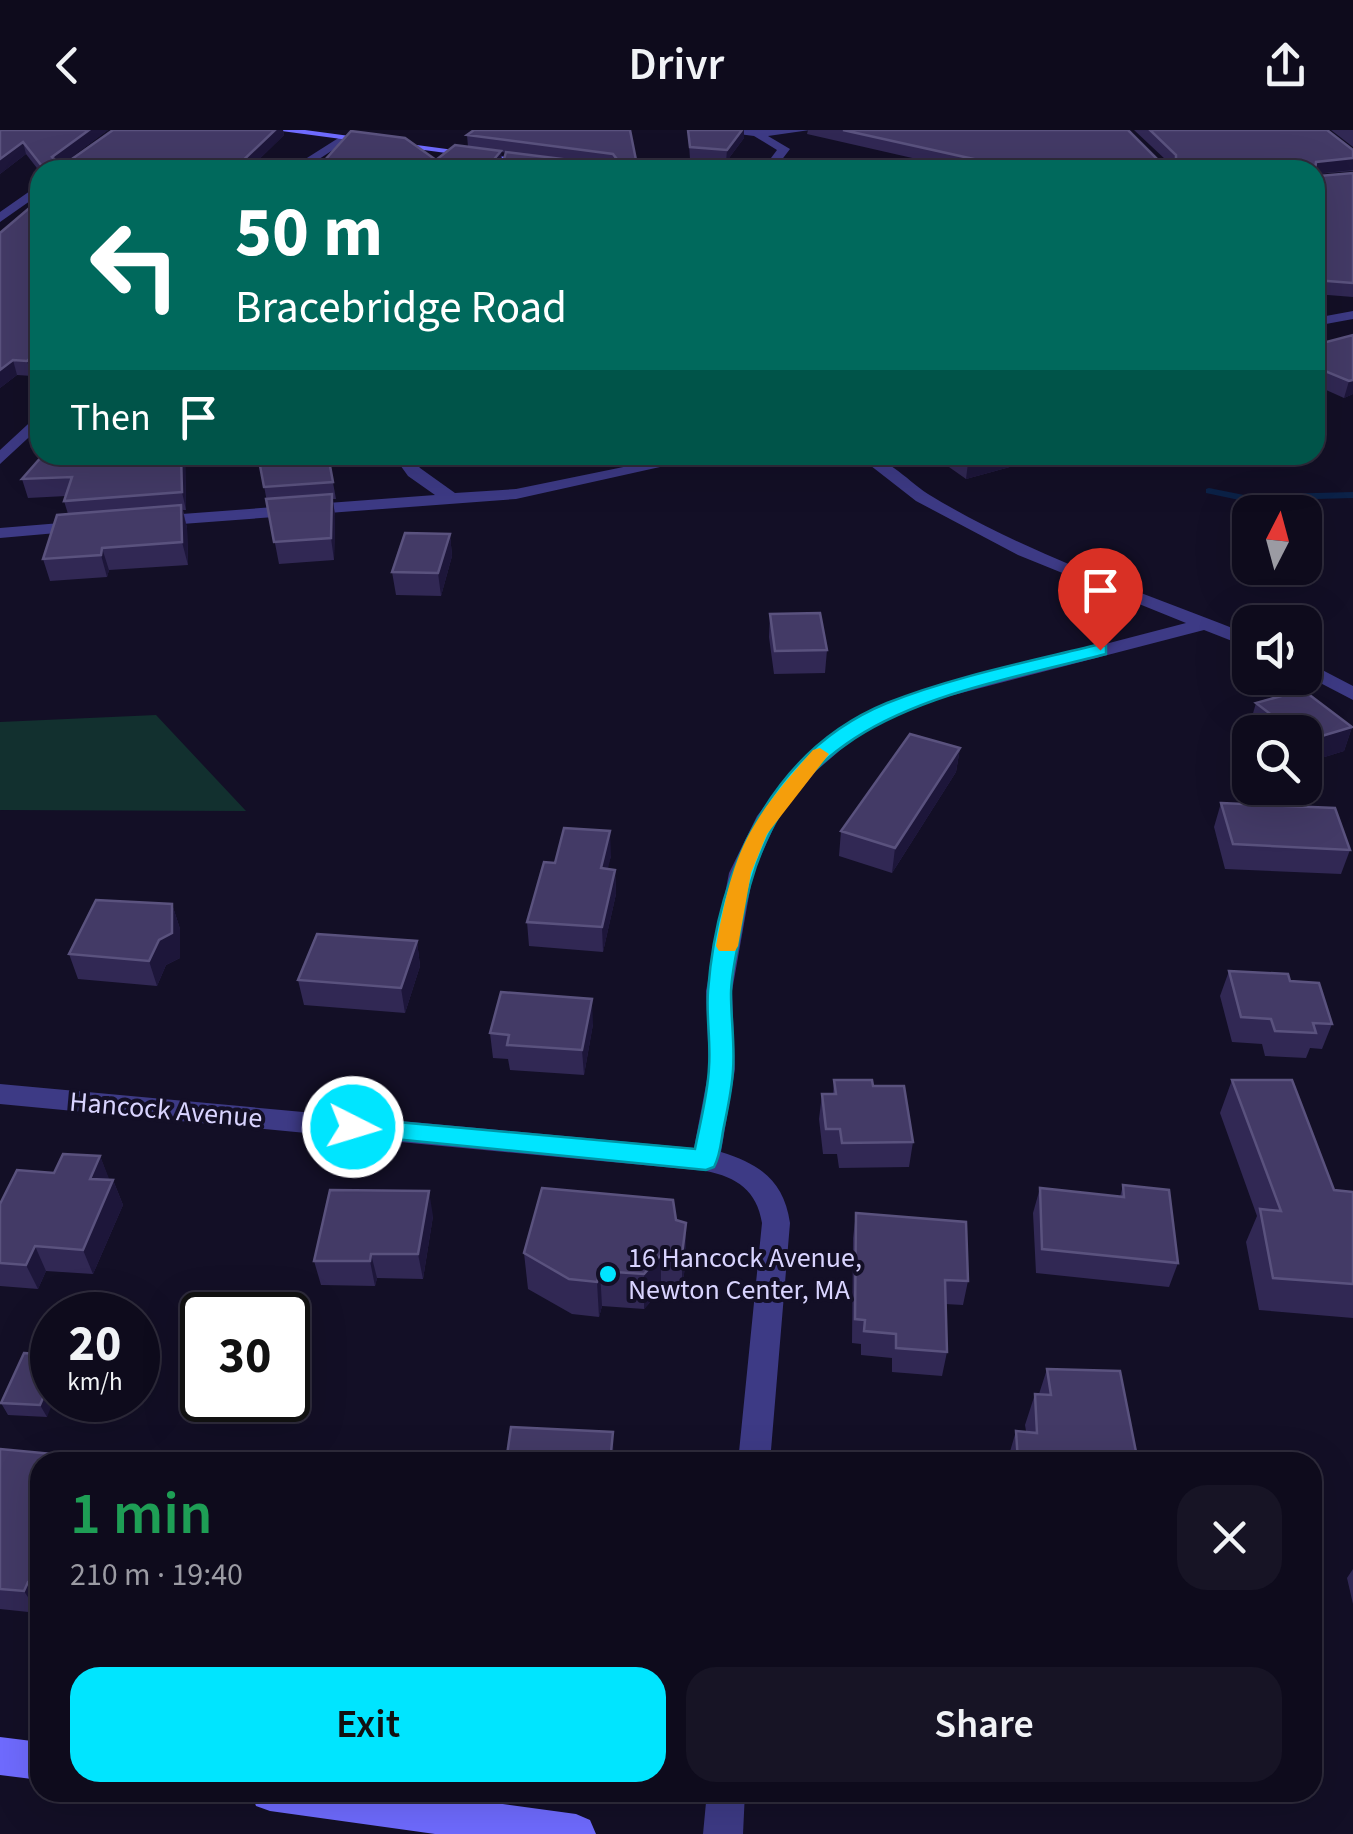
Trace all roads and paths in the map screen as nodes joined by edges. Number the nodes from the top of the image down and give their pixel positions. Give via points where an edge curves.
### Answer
1 (280, 130) edge
2 (712, 130) edge
3 (756, 133) junction
4 (809, 133) edge
5 (344, 139) junction
6 (784, 149) junction
7 (310, 160) edge
8 (499, 160) edge
9 (776, 160) edge
10 (30, 196) edge
11 (0, 218) edge
12 (1353, 315) edge
13 (1325, 320) edge
14 (30, 428) edge
15 (0, 459) edge
16 (409, 465) edge
17 (662, 465) edge
18 (879, 465) edge
19 (453, 500) junction
20 (142, 522) edge
21 (103, 525) edge
22 (0, 533) edge
23 (1206, 624) junction
24 (1232, 635) edge
25 (1322, 677) edge
26 (1353, 694) edge
27 (0, 1094) edge
28 (706, 1160) junction
29 (755, 1452) edge
30 (0, 1756) edge
31 (30, 1760) edge
32 (343, 1802) edge
33 (725, 1802) edge
34 (576, 1834) edge
35 (723, 1834) edge

1 - 5 street
2 - 3 street
3 - 4 street
3 - 6 street
4 - 6 street
5 - 7 street
5 - 8 street
6 - 9 street
10 - 11 street
12 - 13 street
14 - 15 street
16 - 19 street
17 - 19 street via 574,485
18 - 23 street via 962,520
19 - 20 street
21 - 22 street
23 - 24 street
23 - 28 street via 912,700 852,730 801,774 756,834 740,873 720,991 722,1070
25 - 26 street
27 - 28 street, Hancock Avenue
28 - 29 street, Hancock Avenue via 746,1171 766,1190 775,1211
30 - 31 street
32 - 34 street
33 - 35 street

